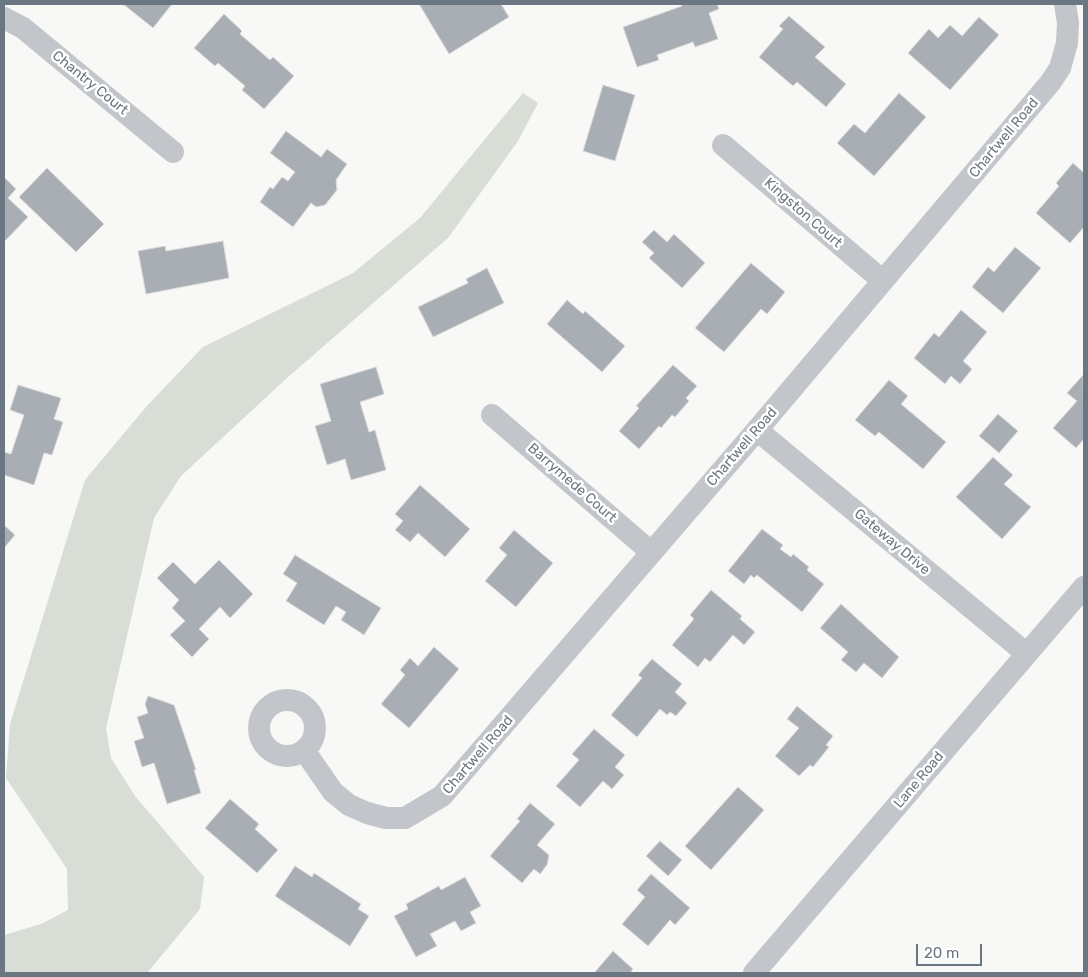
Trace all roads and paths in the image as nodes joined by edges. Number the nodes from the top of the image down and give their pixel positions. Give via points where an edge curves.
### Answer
1 (1065, 4) edge
2 (4, 18) edge
3 (723, 144) dead end
4 (173, 152) dead end
5 (883, 281) junction
6 (492, 415) dead end
7 (757, 430) junction
8 (651, 552) junction
9 (1084, 587) edge
10 (1027, 654) junction
11 (304, 750) dead end
12 (754, 973) edge

1 - 5 street, Chartwell Road via 1067,42 1060,68
2 - 4 street, Chantry Court via 23,28
3 - 5 street, Kingston Court
5 - 7 street, Chartwell Road
6 - 8 street, Barrymede Court
7 - 8 street, Chartwell Road
7 - 10 street, Gateway Drive
8 - 11 street, Chartwell Road via 442,796 405,818 386,818 349,805 333,792
9 - 10 street, Lane Road
10 - 12 street, Lane Road

